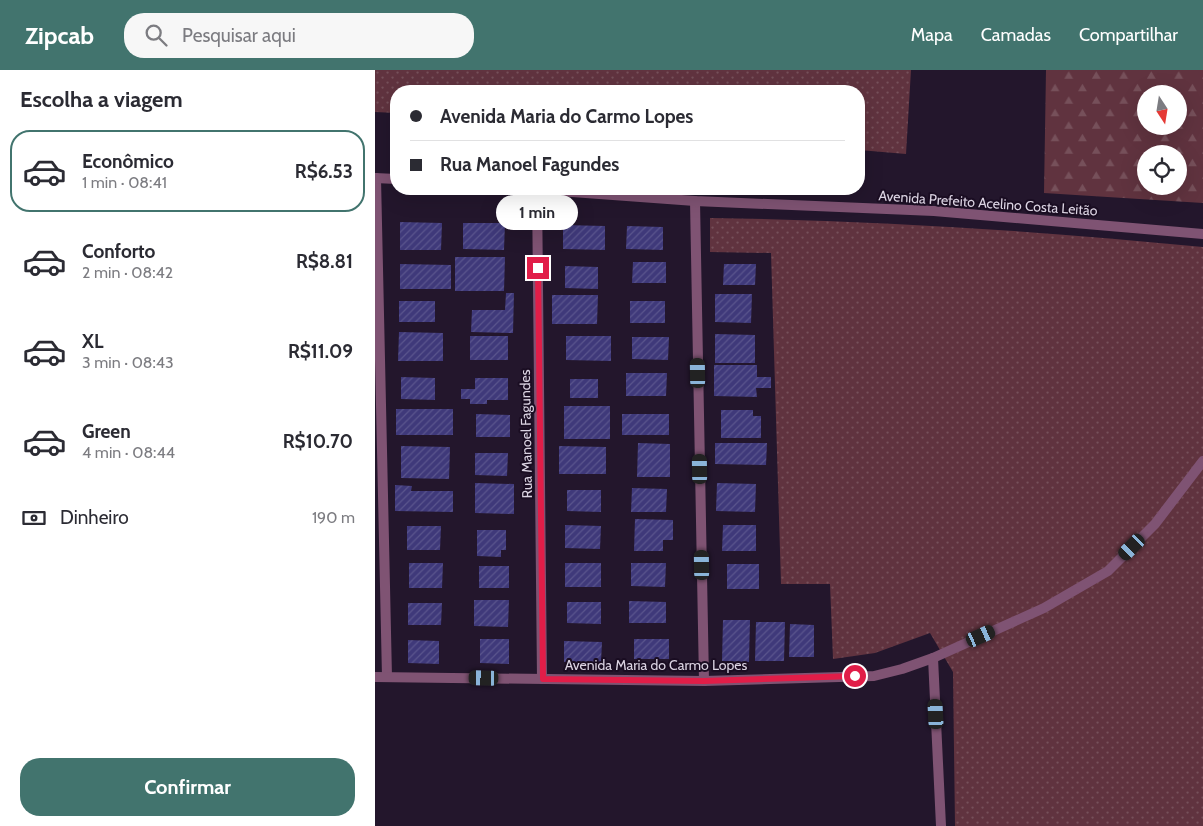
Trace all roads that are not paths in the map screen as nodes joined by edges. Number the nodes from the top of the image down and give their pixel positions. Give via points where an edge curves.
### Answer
1 (375, 178) edge
2 (390, 179) edge
3 (537, 195) edge
4 (623, 195) edge
5 (695, 200) junction
6 (1203, 234) edge
7 (1203, 460) edge
8 (933, 658) junction
9 (375, 677) edge
10 (387, 677) junction
11 (543, 679) junction
12 (704, 681) junction
13 (941, 826) edge

1 - 2 street
1 - 10 street
3 - 11 street, Rua Manoel Fagundes
4 - 5 street, Avenida Prefeito Acelino Costa Leitão
5 - 6 street, Avenida Prefeito Acelino Costa Leitão via 935,211
5 - 12 street
7 - 8 street, Avenida Maria do Carmo Lopes via 1155,524 1108,571 1044,608
8 - 12 street, Avenida Maria do Carmo Lopes via 874,676
8 - 13 street
9 - 10 street, Avenida Maria do Carmo Lopes
10 - 11 street, Avenida Maria do Carmo Lopes
11 - 12 street, Avenida Maria do Carmo Lopes

